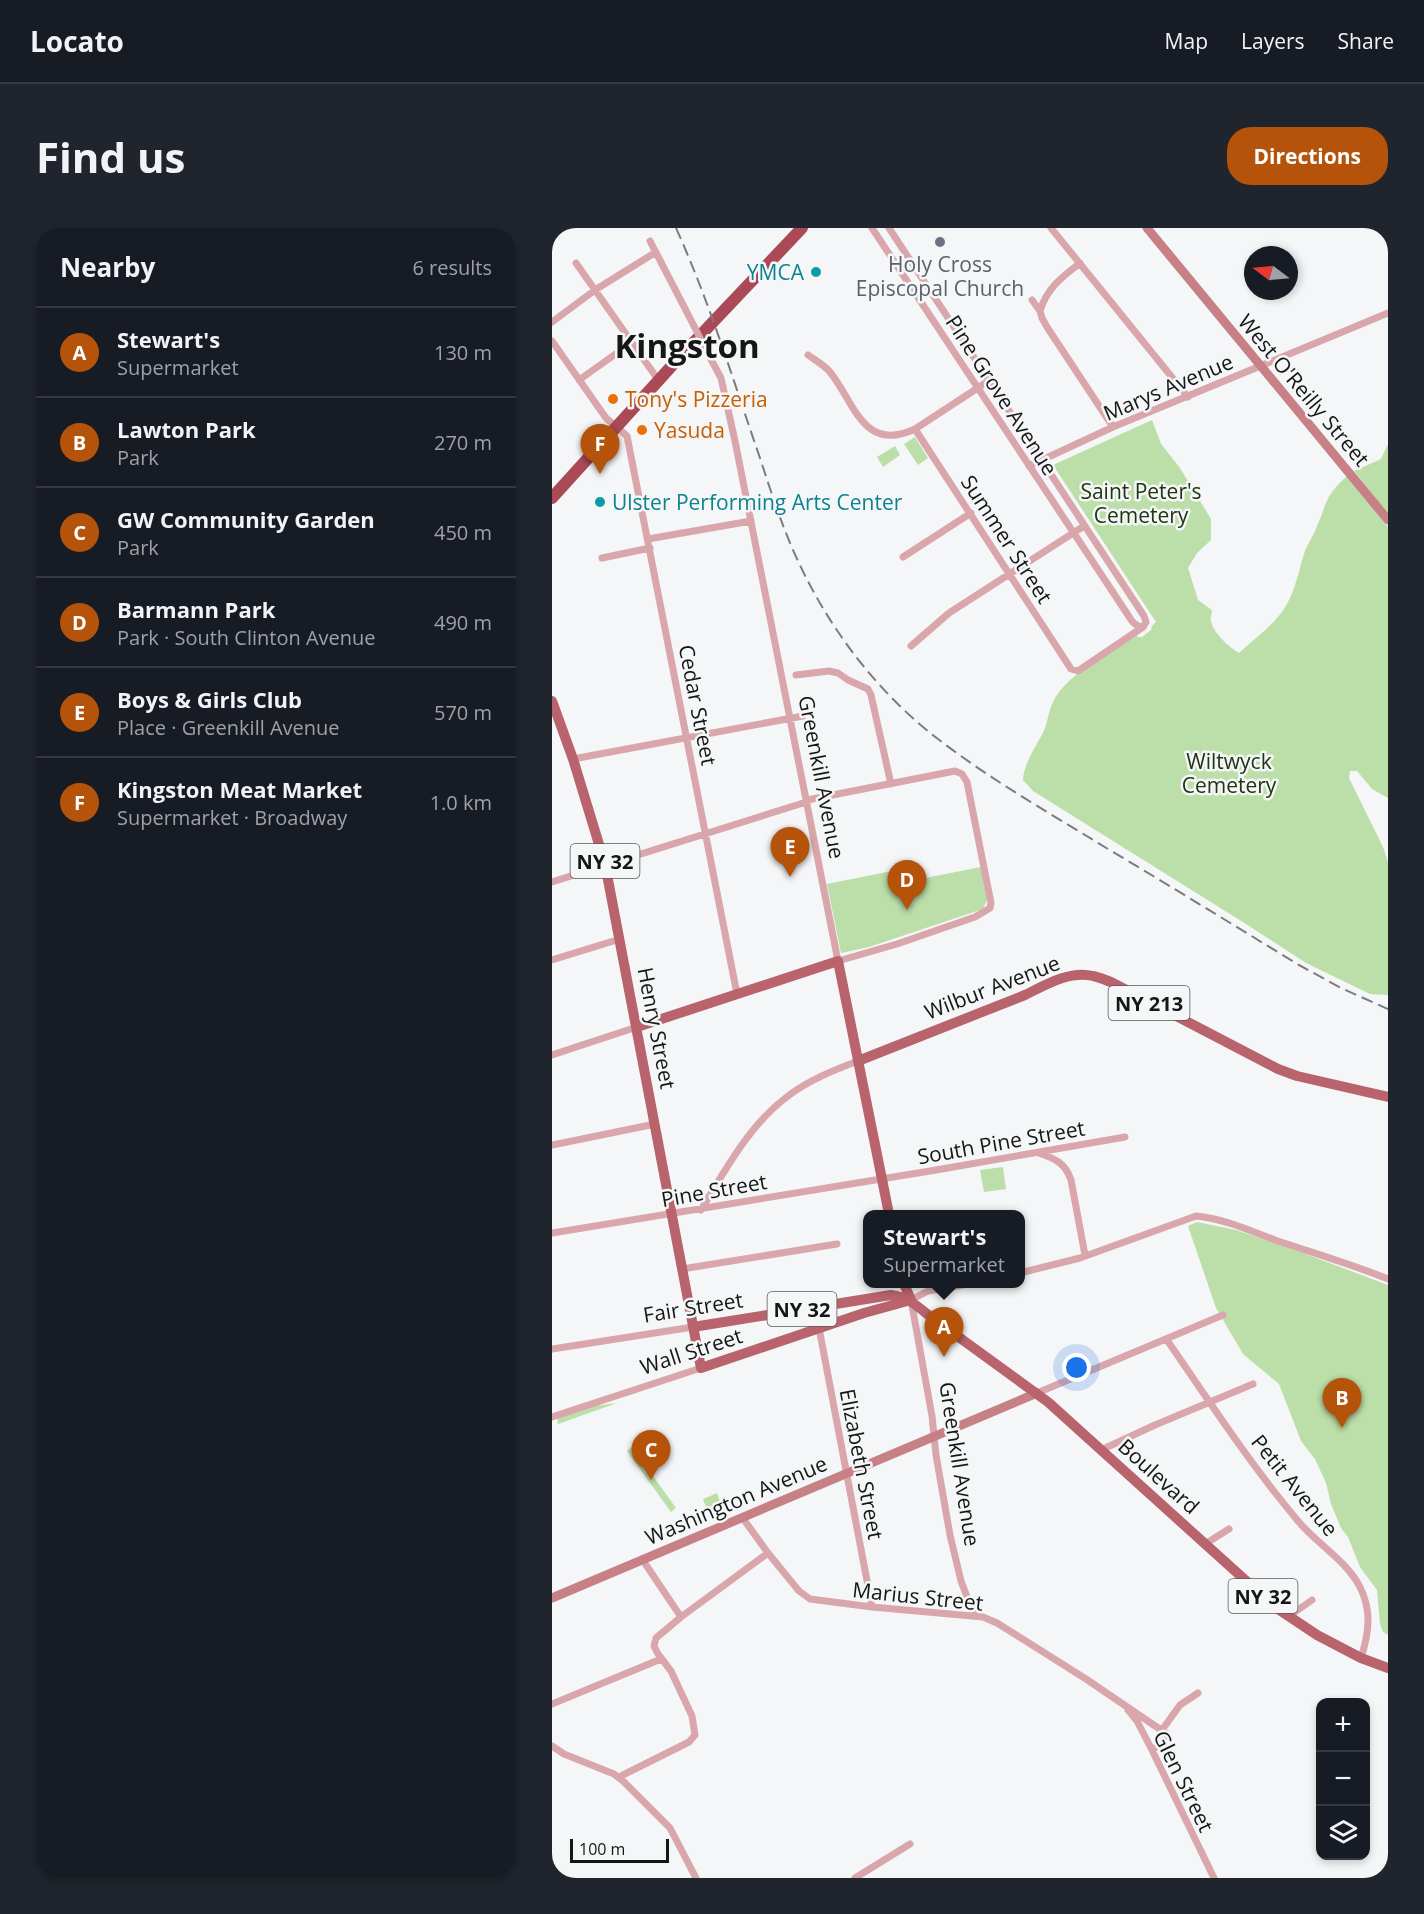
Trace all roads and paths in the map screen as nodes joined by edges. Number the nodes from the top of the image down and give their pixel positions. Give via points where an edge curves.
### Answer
1 (802, 228) edge
2 (872, 228) edge
3 (1051, 228) edge
4 (1147, 228) edge
5 (889, 229) edge
6 (879, 238) junction
7 (650, 241) dead end
8 (656, 252) junction
9 (910, 261) junction
10 (576, 263) dead end
11 (1080, 263) junction
12 (899, 268) junction
13 (595, 290) junction
14 (1032, 300) dead end
15 (1040, 311) junction
16 (1388, 313) edge
17 (552, 322) edge
18 (951, 325) junction
19 (941, 334) junction
20 (552, 341) edge
21 (632, 344) junction
22 (808, 355) dead end
23 (1261, 365) junction
24 (579, 380) junction
25 (990, 380) junction
26 (659, 381) junction
27 (978, 389) junction
28 (1188, 397) junction
29 (1113, 427) junction
30 (617, 428) junction
31 (915, 429) junction
32 (1041, 460) junction
33 (1029, 466) junction
34 (553, 495) edge
35 (971, 513) junction
36 (1388, 520) edge
37 (751, 521) junction
38 (1084, 526) junction
39 (1073, 533) junction
40 (648, 539) junction
41 (650, 548) junction
42 (903, 557) dead end
43 (602, 558) dead end
44 (1011, 575) junction
45 (1143, 627) junction
46 (911, 646) dead end
47 (796, 675) dead end
48 (552, 701) edge
49 (803, 716) dead end
50 (790, 718) junction
51 (688, 738) junction
52 (573, 759) junction
53 (891, 783) junction
54 (807, 801) junction
55 (706, 833) junction
56 (605, 864) junction
57 (552, 882) edge
58 (620, 939) junction
59 (552, 960) edge
60 (838, 961) junction
61 (737, 994) junction
62 (637, 1027) junction
63 (552, 1055) edge
64 (858, 1061) junction
65 (1388, 1097) edge
66 (655, 1124) junction
67 (1125, 1137) dead end
68 (552, 1145) edge
69 (1037, 1152) junction
70 (882, 1179) junction
71 (700, 1210) junction
72 (888, 1210) edge
73 (672, 1215) junction
74 (552, 1233) edge
75 (837, 1244) dead end
76 (1085, 1255) junction
77 (682, 1269) junction
78 (1025, 1272) edge
79 (1388, 1280) edge
80 (906, 1288) edge
81 (945, 1288) edge
82 (911, 1300) junction
83 (1223, 1315) dead end
84 (693, 1327) junction
85 (819, 1328) junction
86 (1167, 1340) junction
87 (552, 1350) edge
88 (701, 1368) junction
89 (1253, 1384) dead end
90 (1037, 1393) junction
91 (1209, 1404) junction
92 (552, 1417) edge
93 (933, 1437) junction
94 (1101, 1450) junction
95 (847, 1473) junction
96 (742, 1517) junction
97 (1229, 1529) dead end
98 (1205, 1544) junction
99 (768, 1553) junction
100 (642, 1559) junction
101 (552, 1598) edge
102 (1312, 1600) dead end
103 (872, 1607) junction
104 (974, 1615) junction
105 (681, 1617) junction
106 (1288, 1617) junction
107 (1361, 1658) junction
108 (661, 1659) junction
109 (1388, 1668) edge
110 (1198, 1693) dead end
111 (1119, 1702) junction
112 (552, 1704) edge
113 (1164, 1732) junction
114 (552, 1746) edge
115 (1152, 1750) junction
116 (619, 1777) junction
117 (910, 1844) dead end
118 (696, 1878) edge
119 (855, 1878) edge
120 (1214, 1878) edge

1 - 26 highway
2 - 6 street, Pine Grove Avenue
3 - 11 street
4 - 23 main road, West O'Reilly Street
5 - 6 street
5 - 9 street, Pine Grove Avenue
6 - 12 street, Pine Grove Avenue
7 - 8 street, Greenkill Avenue
8 - 13 street
8 - 37 street, Greenkill Avenue, bridge via 721,378
9 - 12 street
9 - 18 street, Pine Grove Avenue
10 - 13 street
11 - 15 street via 1056,282
11 - 28 street
12 - 19 street, Pine Grove Avenue
13 - 17 street
13 - 21 street
14 - 15 street
15 - 29 street
16 - 23 street, Marys Avenue
18 - 19 street
18 - 25 street, Pine Grove Avenue
19 - 27 street, Pine Grove Avenue
20 - 24 street, Cedar Street
21 - 24 street
21 - 26 street
22 - 31 street via 828,370 868,428 892,435
23 - 28 street, Marys Avenue
23 - 36 main road, West O'Reilly Street
24 - 30 street, Cedar Street
25 - 27 street
25 - 32 street, Pine Grove Avenue
26 - 30 highway
27 - 31 street
27 - 33 street, Pine Grove Avenue
28 - 29 street, Marys Avenue
29 - 32 street, Marys Avenue
30 - 34 highway
30 - 40 street, Cedar Street via 627,436
31 - 35 street, Summer Street
32 - 33 street, Marys Avenue
32 - 38 street, Pine Grove Avenue
33 - 39 street, Pine Grove Avenue
35 - 42 street
35 - 44 street, Summer Street
37 - 40 street
37 - 50 street, Greenkill Avenue
38 - 39 street
38 - 45 street, Pine Grove Avenue via 1144,616
39 - 44 street
39 - 45 street, Pine Grove Avenue via 1133,624
40 - 41 street, Cedar Street
41 - 43 street
41 - 51 street, Cedar Street
44 - 45 street, Summer Street via 1074,671
44 - 46 street via 949,614
47 - 53 street via 829,671 868,689
48 - 52 main road, Henry Street / NY 32
49 - 50 street
50 - 51 street
50 - 54 street, Greenkill Avenue
51 - 52 street
51 - 55 street, Cedar Street
52 - 56 main road, Henry Street / NY 32
53 - 54 street
53 - 60 street via 955,771 962,774 967,782 990,908 908,940
54 - 55 street
54 - 60 street, Greenkill Avenue
55 - 56 street
55 - 61 street, Cedar Street
56 - 57 street
56 - 58 main road, Henry Street / NY 32
58 - 59 street
58 - 62 main road, Henry Street / NY 32
60 - 61 main road
60 - 64 main road, Greenkill Avenue
61 - 62 main road
62 - 63 street
62 - 66 main road, Henry Street / NY 32
64 - 65 main road, Wilbur Avenue / NY 213 via 1069,976 1087,975 1111,982 1278,1069
64 - 70 main road, Greenkill Avenue
64 - 71 street via 808,1083 779,1102 748,1137
66 - 68 street
66 - 73 main road, Henry Street / NY 32
67 - 69 street, South Pine Street
69 - 70 street, South Pine Street
69 - 76 street via 1067,1170
70 - 71 street, Pine Street
70 - 72 main road, Greenkill Avenue
71 - 73 street, Pine Street
73 - 74 street, Pine Street
73 - 77 main road, Henry Street / NY 32
75 - 77 street
76 - 78 street
76 - 79 street via 1196,1216 1234,1224
77 - 84 main road, Henry Street / NY 32
80 - 82 main road, Greenkill Avenue
81 - 82 street
82 - 84 main road, Fair Street / NY 32 via 891,1295
82 - 85 main road, Wall Street / NY 32
82 - 90 main road, Boulevard / NY 32
82 - 93 street, Greenkill Avenue
83 - 86 street
84 - 87 street, Fair Street
84 - 88 main road, Henry Street / NY 32
85 - 88 main road, Wall Street / NY 32
85 - 95 street, Elizabeth Street
86 - 90 street
86 - 91 street, Petit Avenue
88 - 92 street, Wall Street
89 - 91 street
90 - 93 main road, Washington Avenue
90 - 94 main road, Boulevard / NY 32
91 - 94 street
91 - 107 street, Petit Avenue via 1297,1521 1343,1564 1360,1587 1368,1607 1369,1625
93 - 95 main road, Washington Avenue
93 - 104 street, Greenkill Avenue via 950,1536
94 - 98 main road, Boulevard / NY 32
95 - 96 main road, Washington Avenue
95 - 103 street, Elizabeth Street
96 - 99 street, Marius Street
96 - 100 main road, Washington Avenue
97 - 98 street
98 - 106 main road, Boulevard / NY 32
99 - 103 street, Marius Street via 810,1599
99 - 105 street
100 - 101 main road, Washington Avenue
100 - 105 street
102 - 106 street
103 - 104 street, Marius Street
104 - 111 street, Marius Street via 997,1623
105 - 108 street via 656,1638 654,1646
106 - 107 main road, Boulevard / NY 32
107 - 109 main road, Boulevard / NY 32
108 - 112 street
108 - 116 street via 671,1671 692,1716 695,1735 689,1742
110 - 113 street via 1180,1705
111 - 113 street, Marius Street
111 - 115 street, Glen Street via 1137,1721
113 - 115 street via 1159,1745
114 - 116 street
115 - 120 street, Glen Street
116 - 118 street via 670,1828
117 - 119 street

